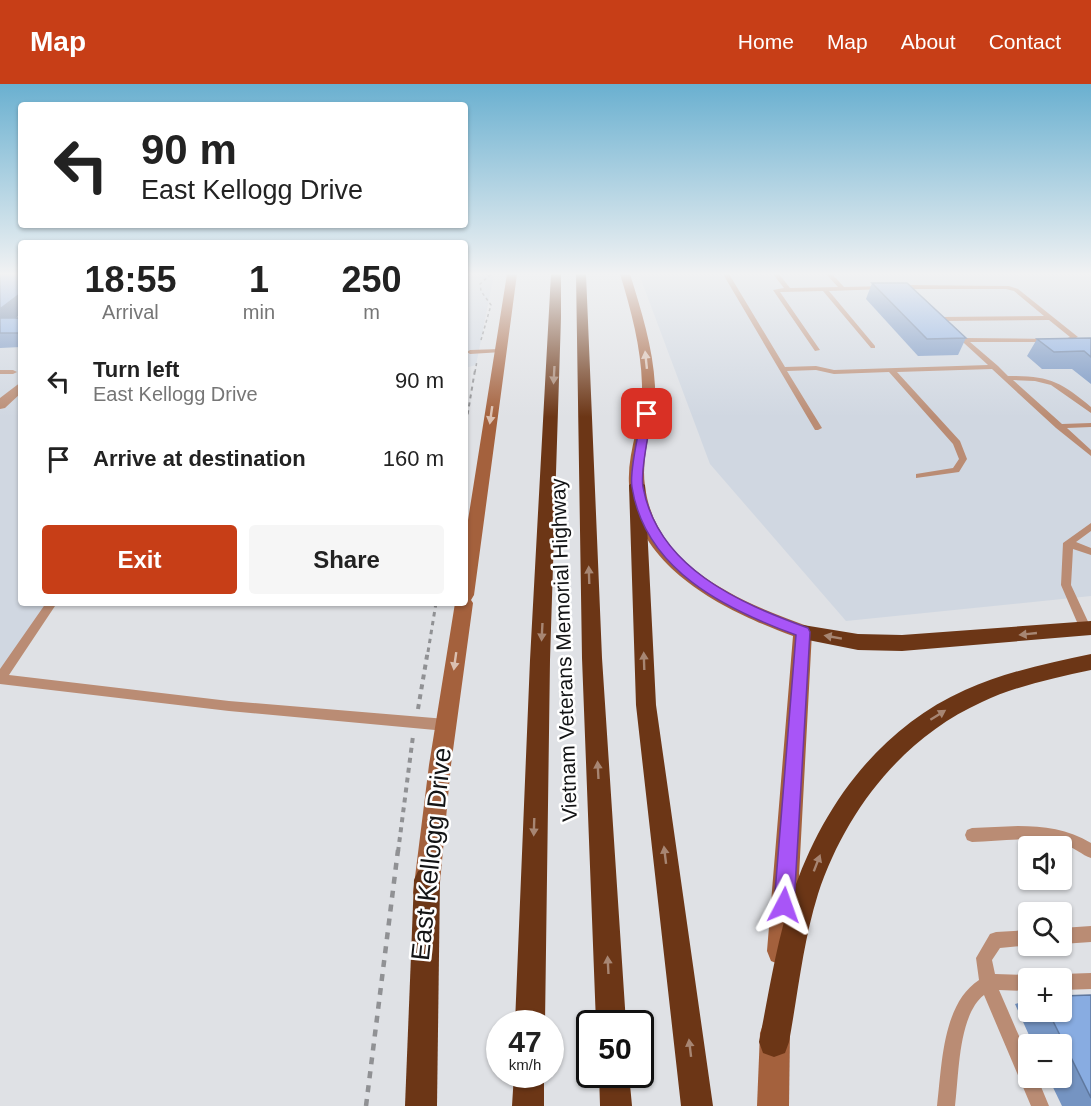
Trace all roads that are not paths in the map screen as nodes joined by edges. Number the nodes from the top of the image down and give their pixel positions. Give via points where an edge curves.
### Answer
1 (505, 322) edge
2 (556, 322) edge
3 (582, 322) edge
4 (639, 322) edge
5 (755, 322) edge
6 (798, 322) edge
7 (852, 322) edge
8 (943, 322) edge
9 (1055, 322) edge
10 (963, 340) junction
11 (1067, 340) junction
12 (1083, 343) edge
13 (873, 347) dead end
14 (818, 350) dead end
15 (500, 351) junction
16 (470, 352) dead end
17 (996, 368) junction
18 (783, 369) junction
19 (891, 370) junction
20 (0, 372) edge
21 (13, 372) dead end
22 (1007, 378) junction
23 (18, 389) edge
24 (0, 405) edge
25 (1091, 411) edge
26 (1091, 424) edge
27 (1059, 426) junction
28 (818, 428) dead end
29 (1091, 454) edge
30 (919, 476) dead end
31 (637, 485) junction
32 (1091, 526) edge
33 (1068, 543) junction
34 (1091, 552) edge
35 (468, 574) edge
36 (50, 606) edge
37 (464, 606) edge
38 (1088, 628) edge
39 (803, 632) junction
40 (1091, 662) edge
41 (0, 679) edge
42 (446, 725) junction
43 (972, 835) dead end
44 (1091, 851) edge
45 (427, 880) junction
46 (1091, 934) edge
47 (1072, 935) edge
48 (1018, 939) edge
49 (1091, 981) edge
50 (1072, 982) edge
51 (1018, 983) edge
52 (988, 984) junction
53 (530, 1010) edge
54 (610, 1010) edge
55 (774, 1042) junction
56 (529, 1088) edge
57 (615, 1088) edge
58 (405, 1106) edge
59 (421, 1106) edge
60 (528, 1106) edge
61 (616, 1106) edge
62 (697, 1106) edge
63 (773, 1106) edge
64 (945, 1106) edge
65 (1040, 1106) edge

1 - 15 main road
2 -> 53 highway, Vietnam Veterans Memorial Highway via 534,825
54 -> 3 highway, Vietnam Veterans Memorial Highway via 592,658
31 -> 4 main road via 648,378
5 - 18 lane
6 - 14 lane
7 - 13 lane
8 - 10 lane
9 - 11 lane via 1075,337
10 - 11 lane
10 - 17 lane
11 - 12 lane
15 - 16 lane
15 -> 35 main road
17 - 19 lane
17 - 22 lane
18 - 19 lane
18 - 28 lane
19 - 30 lane via 957,443 963,459 956,470
20 - 21 lane
22 - 25 lane via 1041,378 1059,384
22 - 27 lane
23 - 24 street
26 - 27 lane
27 - 29 lane
31 - 39 main road via 647,521 677,563 729,602
62 -> 31 highway via 646,705
32 - 33 lane
33 - 34 lane
33 - 38 lane via 1066,585
36 - 41 lane
37 -> 42 main road, East Kellogg Drive
38 -> 39 highway via 902,643 858,642
39 - 55 main road
55 -> 40 highway via 806,895 839,817 866,777 916,730 956,704 1009,682
41 - 42 lane via 229,706
42 - 45 main road, East Kellogg Drive
43 - 44 lane via 1045,833
45 - 58 main road, East Kellogg Drive
45 - 59 highway
46 - 47 lane
48 - 52 lane via 996,940 984,958
49 - 50 lane
51 - 52 lane
52 - 64 lane via 967,999 960,1016
52 - 65 lane
55 - 63 main road
56 - 60 highway
57 - 61 highway

